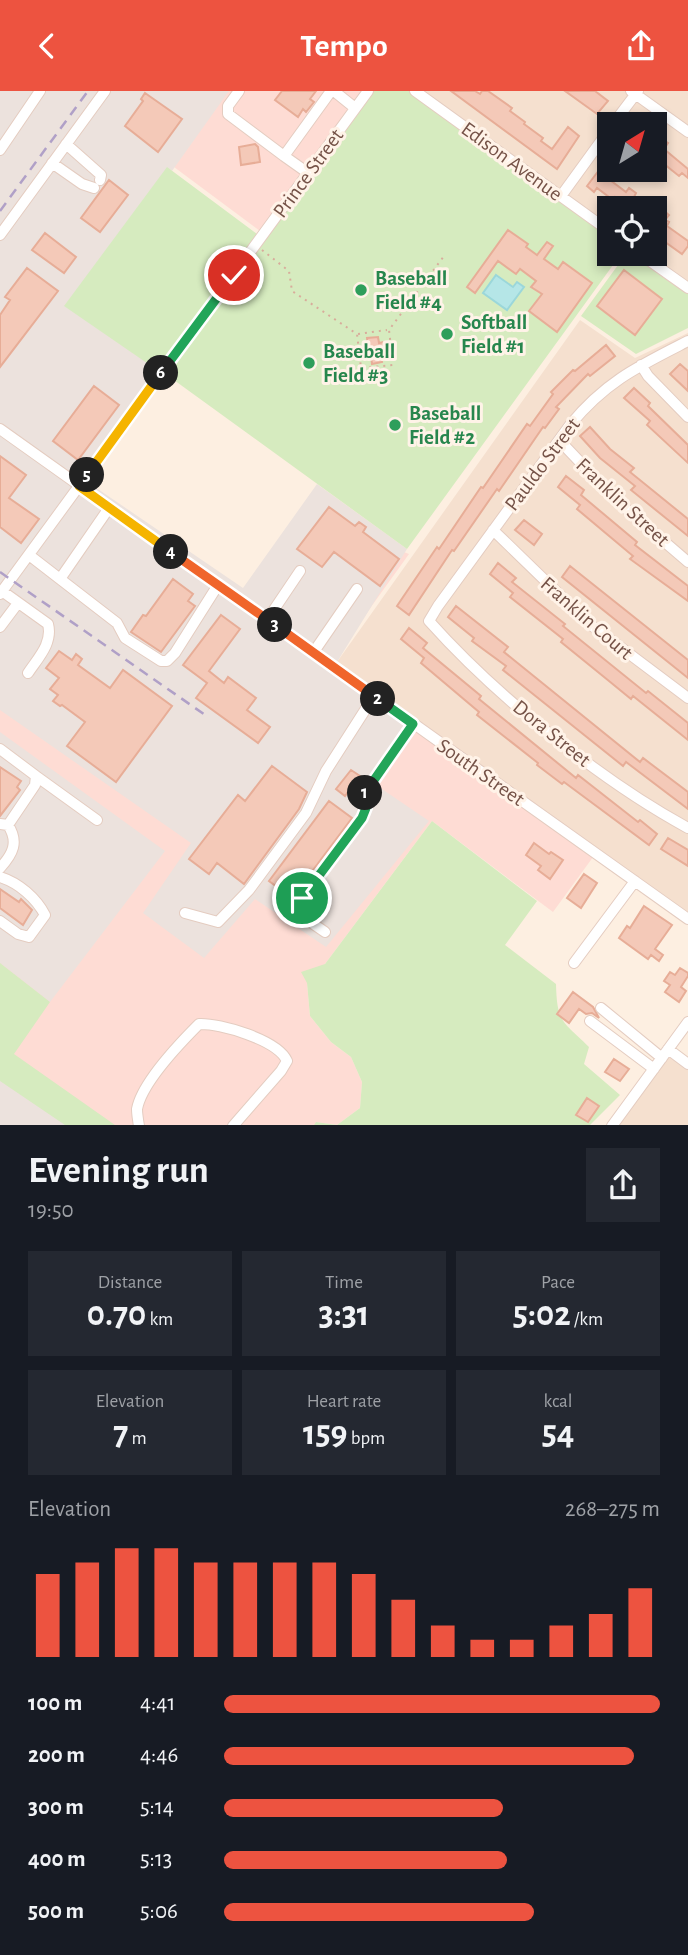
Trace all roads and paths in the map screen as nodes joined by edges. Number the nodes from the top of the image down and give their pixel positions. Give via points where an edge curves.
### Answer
1 (40, 91) edge
2 (105, 91) edge
3 (239, 91) edge
4 (332, 91) edge
5 (368, 91) edge
6 (415, 91) edge
7 (635, 92) edge
8 (355, 108) junction
9 (621, 112) edge
10 (688, 132) edge
11 (66, 144) junction
12 (597, 146) edge
13 (0, 150) edge
14 (284, 156) junction
15 (52, 163) junction
16 (308, 173) junction
17 (561, 196) junction
18 (597, 222) edge
19 (0, 235) edge
20 (258, 248) dead end
21 (444, 256) dead end
22 (657, 266) edge
23 (688, 288) edge
24 (389, 330) junction
25 (357, 334) junction
26 (688, 341) edge
27 (640, 365) junction
28 (688, 417) edge
29 (0, 429) edge
30 (559, 440) junction
31 (79, 486) junction
32 (109, 508) junction
33 (493, 530) junction
34 (29, 555) junction
35 (688, 562) edge
36 (300, 571) dead end
37 (60, 579) junction
38 (218, 585) junction
39 (357, 589) dead end
40 (1, 593) edge
41 (18, 603) junction
42 (267, 620) junction
43 (429, 621) joint
44 (0, 627) edge
45 (313, 653) junction
46 (28, 673) dead end
47 (374, 696) junction
48 (688, 698) edge
49 (413, 724) junction
50 (0, 749) edge
51 (36, 776) junction
52 (97, 820) dead end
53 (4, 825) edge
54 (688, 828) edge
55 (0, 868) edge
56 (0, 877) edge
57 (635, 881) junction
58 (186, 913) dead end
59 (688, 919) edge
60 (0, 921) edge
61 (326, 932) dead end
62 (575, 963) dead end
63 (600, 1008) dead end
64 (590, 1021) dead end
65 (688, 1022) edge
66 (665, 1054) junction
67 (688, 1064) edge
68 (654, 1069) junction
69 (139, 1125) edge
70 (233, 1125) edge
71 (612, 1125) edge

1 - 13 street
2 - 11 street
3 - 14 street via 228,114
4 - 8 street
4 - 14 street
5 - 8 street, Prince Street
6 - 17 street, Edison Avenue
7 - 9 street
7 - 10 street
8 - 16 street, Prince Street
11 - 15 street
11 - 15 street via 101,175 97,184 82,184
12 - 17 street
14 - 16 street
15 - 19 street
16 - 31 street, Prince Street
17 - 18 street, Edison Avenue
20 - 25 path via 289,271 292,291
21 - 24 path
22 - 23 street
24 - 25 path
24 - 25 path via 393,365 362,369
26 - 27 street, Pauldo Street
27 - 28 street
27 - 30 street, Pauldo Street via 589,403
29 - 31 street, South Street
30 - 33 street, Pauldo Street
30 - 35 street, Franklin Street via 617,501
31 - 32 street, South Street
31 - 34 street, Prince Street
32 - 37 street
32 - 38 street, South Street
33 - 43 street, Pauldo Street
33 - 48 street, Franklin Court via 591,625
34 - 37 street
34 - 40 street, Prince Street
36 - 42 street
37 - 38 street via 117,623 125,638 161,661 176,653
38 - 42 street, South Street
39 - 45 street
40 - 41 street
41 - 44 street
41 - 46 street via 48,624 50,634
42 - 45 street, South Street
43 - 54 street, Dora Street via 554,736 641,800
45 - 47 street, South Street
47 - 49 street, South Street
47 - 58 street via 326,771 306,813 249,890 218,922
49 - 57 street, South Street
49 - 61 street via 363,795 366,808 362,818 293,909
50 - 51 street
51 - 52 street
51 - 53 street via 35,785
53 - 55 street via 14,835 13,849
56 - 60 street via 38,902 46,915 29,937
57 - 59 street, South Street
57 - 62 street
63 - 66 street
64 - 68 street
65 - 66 street
66 - 67 street
66 - 68 street
68 - 71 street
69 - 70 street via 137,1108 163,1063 199,1024 207,1023 274,1046 287,1061

